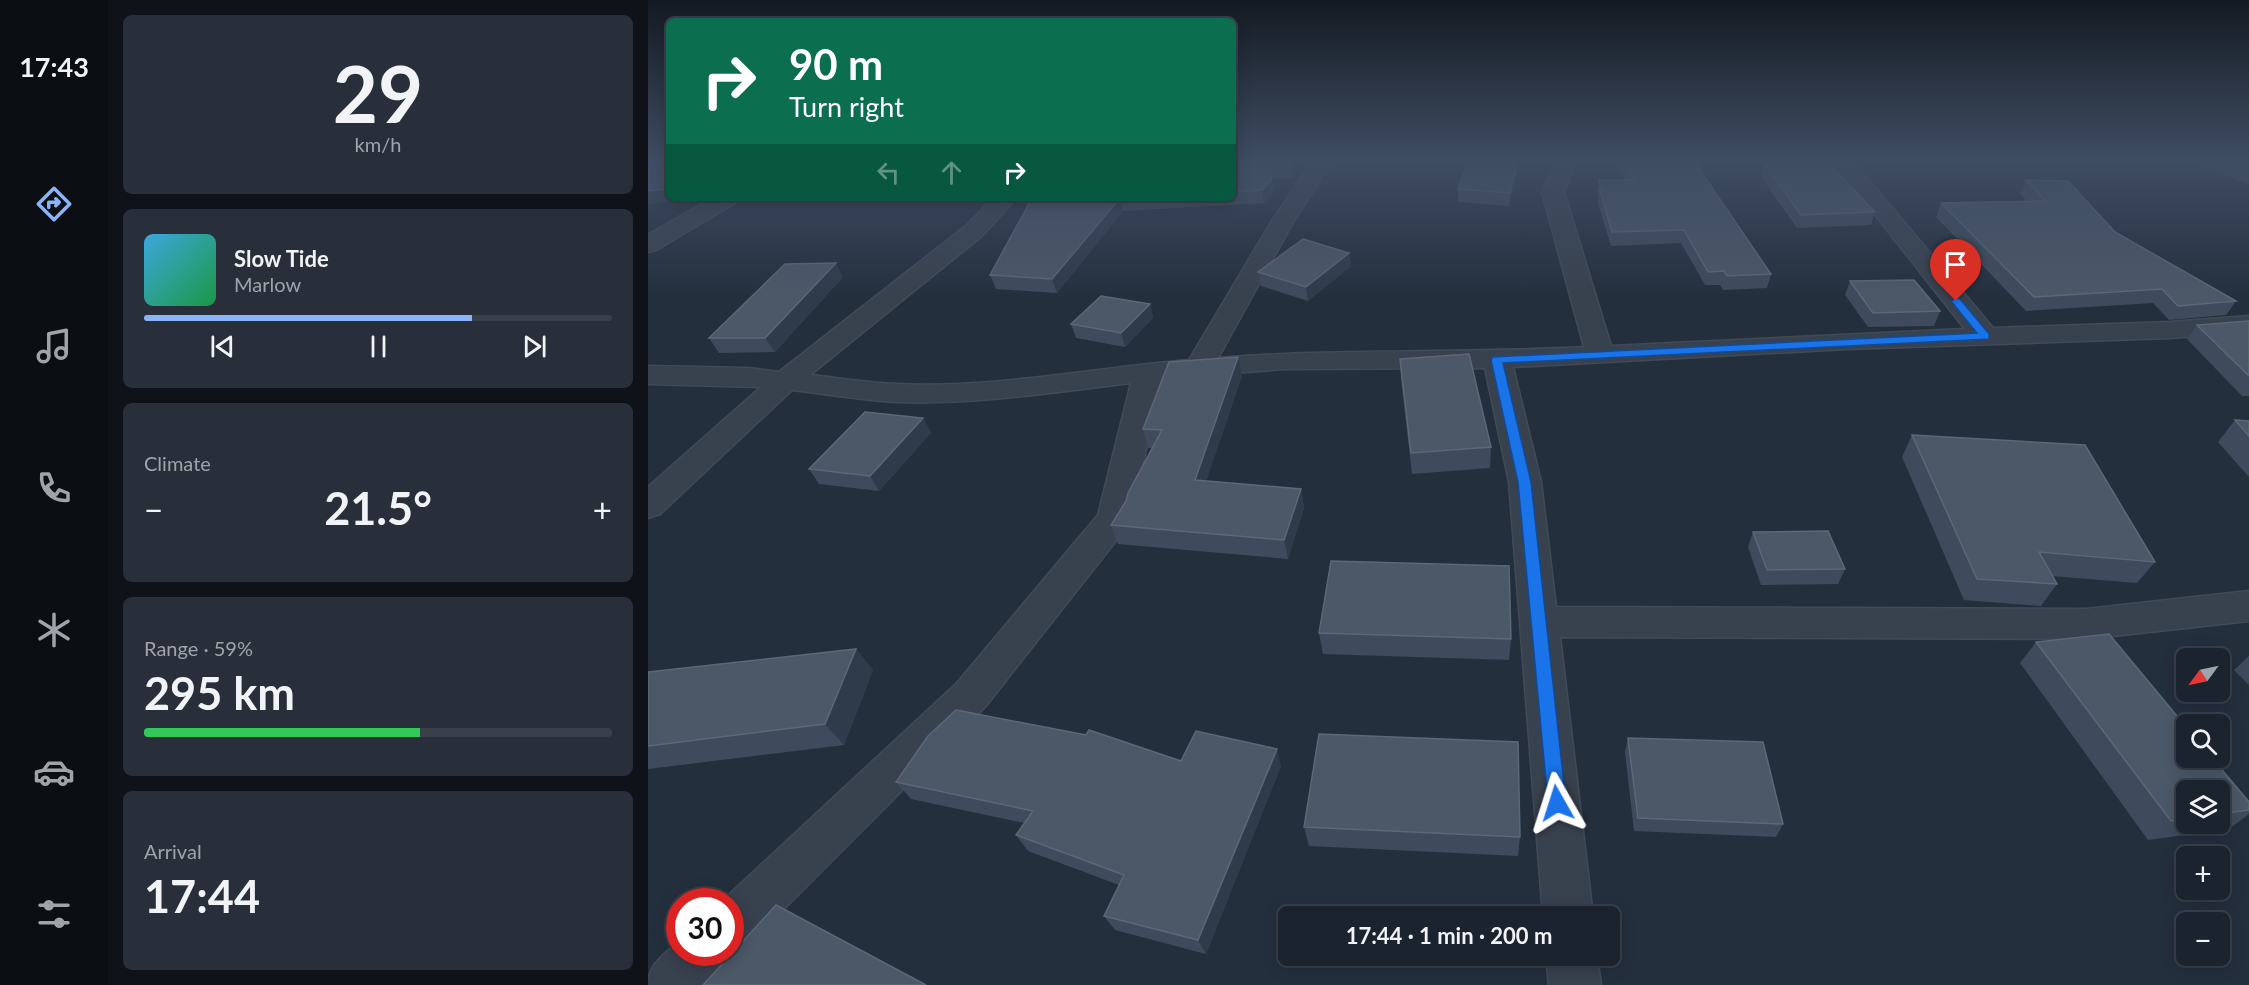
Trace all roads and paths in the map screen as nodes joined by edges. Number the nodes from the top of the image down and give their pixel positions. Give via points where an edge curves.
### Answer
1 (714, 206) edge
2 (998, 206) edge
3 (1293, 206) edge
4 (1557, 206) edge
5 (1879, 206) edge
6 (648, 245) edge
7 (2249, 324) edge
8 (1985, 336) junction
9 (1600, 354) junction
10 (1497, 360) junction
11 (1198, 368) junction
12 (1148, 372) junction
13 (648, 375) edge
14 (785, 381) junction
15 (648, 506) edge
16 (2249, 606) edge
17 (1539, 622) junction
18 (1567, 906) edge
19 (744, 914) edge
20 (690, 966) edge
21 (1573, 966) edge
22 (670, 985) edge
23 (1575, 985) edge

1 - 6 street
2 - 14 street via 975,230
3 - 11 street
4 - 9 street
5 - 8 street
7 - 8 street
8 - 9 street
9 - 10 street
10 - 11 street via 1283,361
10 - 17 street via 1524,482
11 - 12 street
12 - 14 street via 1011,389 950,392 897,393
12 - 19 street via 1114,519 971,695
13 - 14 street
14 - 15 street
16 - 17 street via 2086,624
17 - 18 street
20 - 22 street
21 - 23 street

